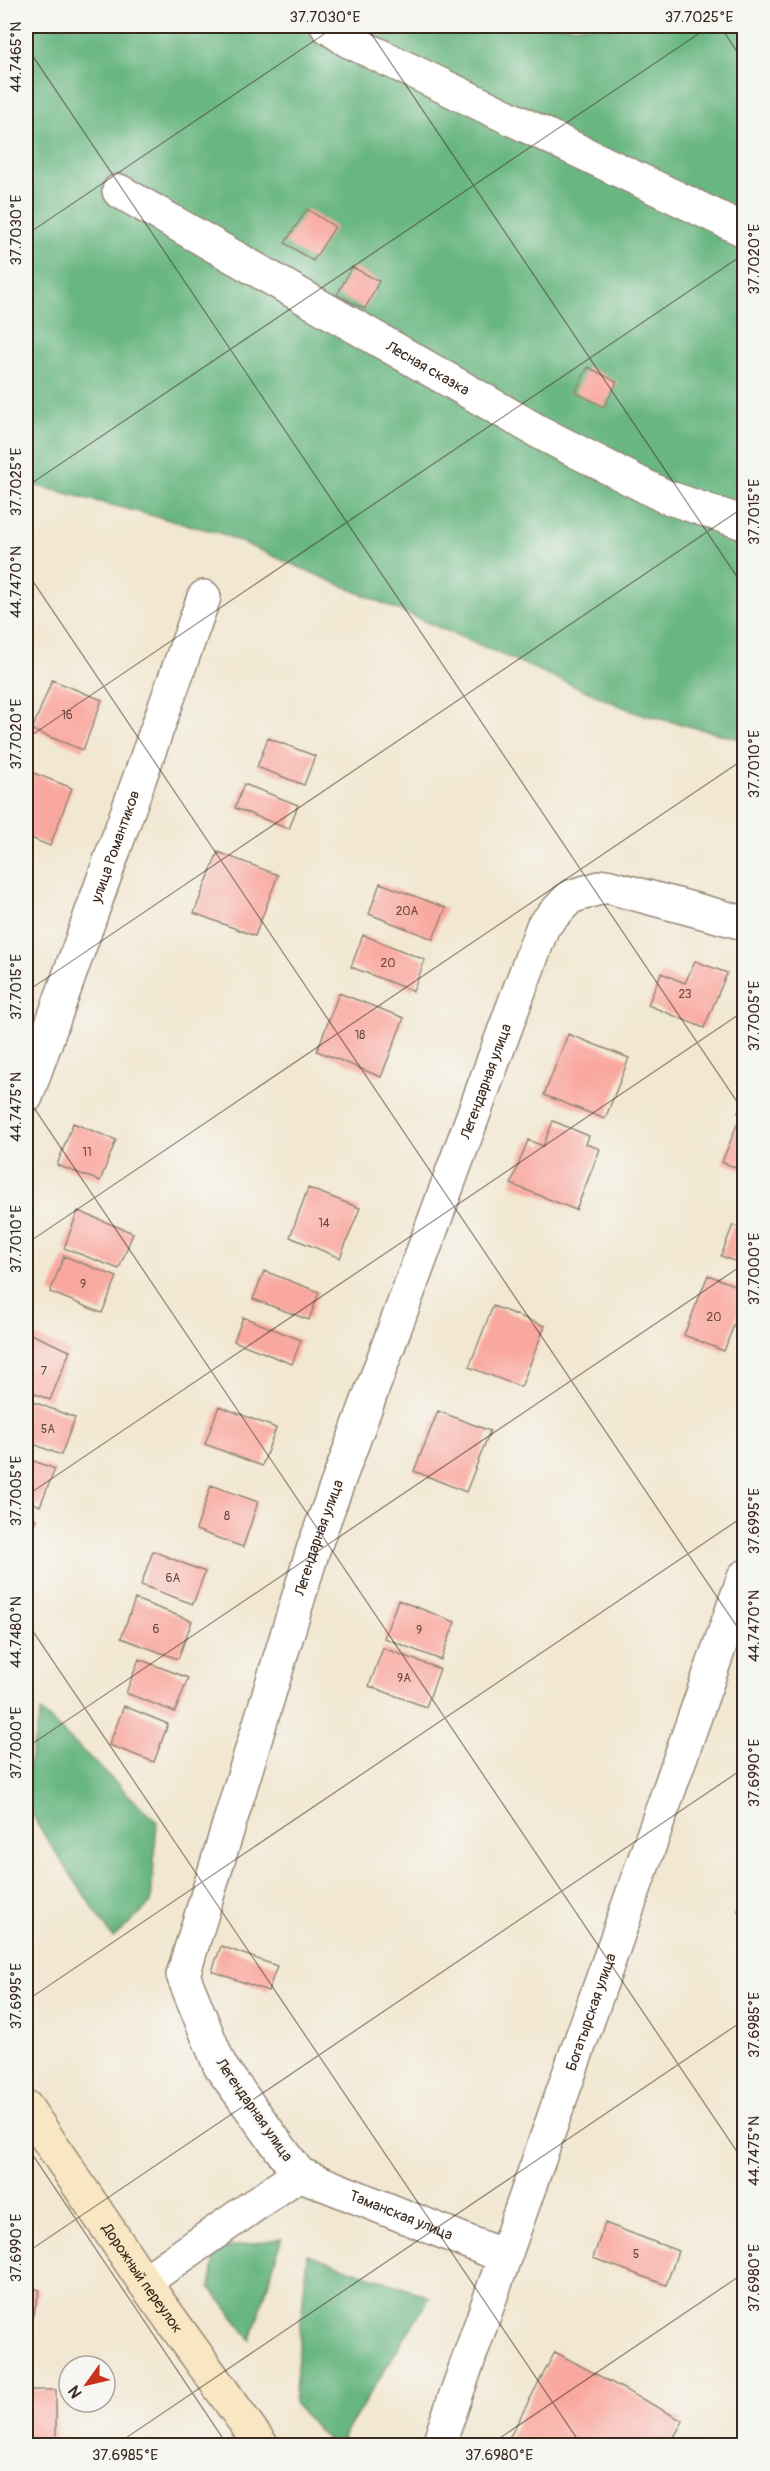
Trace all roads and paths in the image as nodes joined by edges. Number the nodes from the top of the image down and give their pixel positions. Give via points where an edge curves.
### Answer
1 (327, 26) edge
2 (119, 191) dead end
3 (744, 230) edge
4 (744, 523) edge
5 (204, 597) dead end
6 (744, 923) edge
7 (26, 1097) edge
8 (744, 1577) edge
9 (26, 2107) edge
10 (299, 2174) junction
11 (503, 2256) junction
12 (144, 2282) junction
13 (262, 2445) edge
14 (438, 2445) edge

1 - 3 street via 358,46
2 - 4 street, Лесная сказка via 541,433 664,496
5 - 7 street, улица Романтиков
6 - 10 street, Легендарная улица via 606,886 570,897 543,926 313,1550 183,1976 220,2066
8 - 11 street, Богатырская улица
9 - 12 main road, Дорожный переулок
10 - 11 street, Таманская улица
10 - 12 street
11 - 14 street, Богатырская улица
12 - 13 main road, Дорожный переулок

